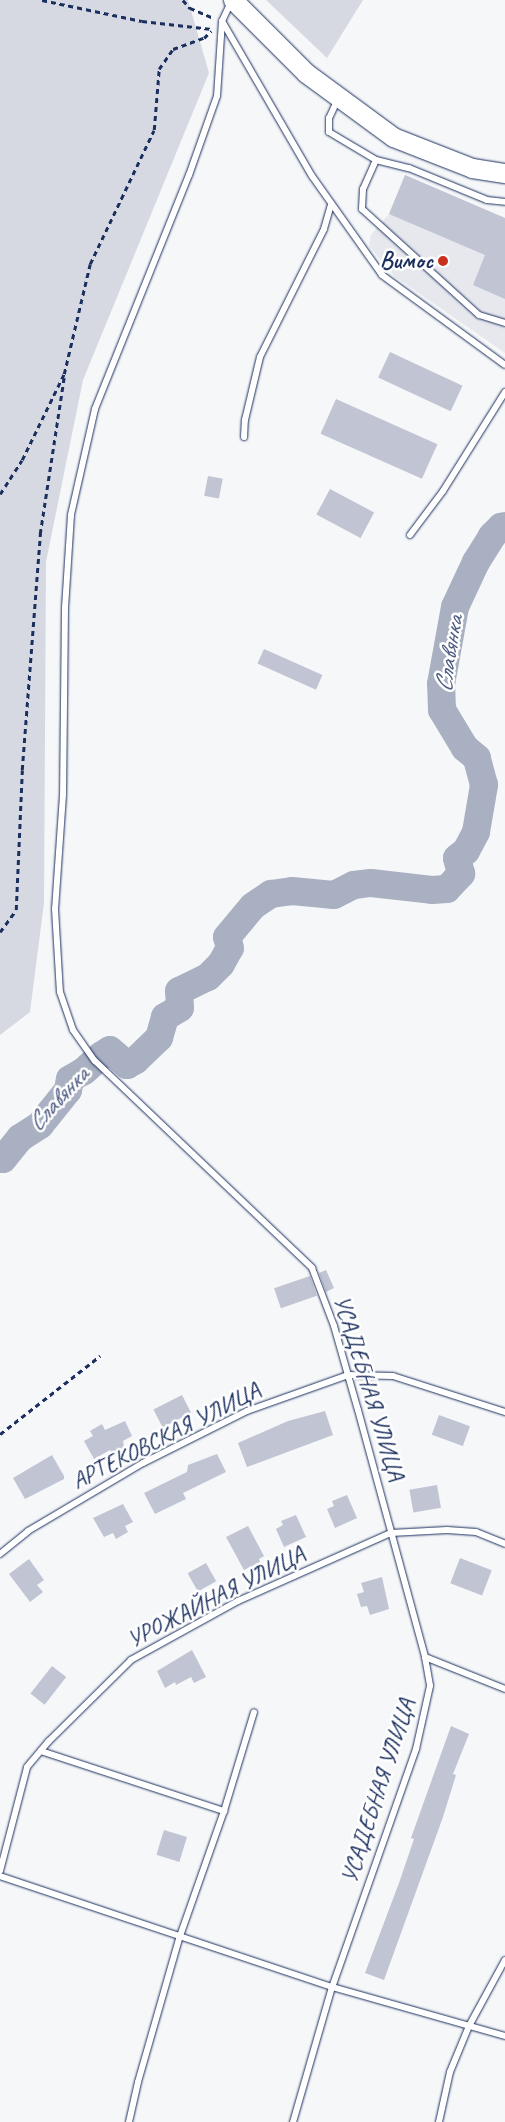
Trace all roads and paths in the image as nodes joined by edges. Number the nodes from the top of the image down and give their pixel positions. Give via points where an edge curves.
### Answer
1 (42, 0) edge
2 (183, 0) edge
3 (233, 0) edge
4 (222, 20) junction
5 (214, 29) junction
6 (338, 99) junction
7 (376, 160) junction
8 (505, 173) edge
9 (505, 202) edge
10 (331, 204) junction
11 (505, 324) edge
12 (505, 364) edge
13 (64, 374) junction
14 (505, 392) edge
15 (244, 437) dead end
16 (0, 494) edge
17 (410, 536) dead end
18 (0, 932) edge
19 (100, 1356) dead end
20 (348, 1375) junction
21 (505, 1412) edge
22 (0, 1434) edge
23 (392, 1533) junction
24 (505, 1544) edge
25 (0, 1554) edge
26 (425, 1658) junction
27 (505, 1689) edge
28 (254, 1712) dead end
29 (41, 1751) junction
30 (224, 1811) junction
31 (0, 1871) edge
32 (0, 1876) edge
33 (180, 1936) junction
34 (505, 1960) edge
35 (332, 1987) junction
36 (469, 2026) junction
37 (505, 2036) edge
38 (129, 2122) edge
39 (293, 2122) edge
40 (439, 2122) edge

1 - 5 path via 142,21
2 - 4 path via 190,8
3 - 4 lane
3 - 6 main road via 306,73
4 - 5 path
4 - 10 lane
4 - 20 lane, УСАДЕБНАЯ УЛИЦА via 216,96 189,175 95,409 71,515 65,608 64,795 55,909 60,992 73,1030 95,1062 312,1268
5 - 13 path via 204,38 173,50 159,69 154,130 90,264
6 - 7 lane via 329,118 329,132
6 - 8 main road via 393,137 472,168
7 - 9 lane via 409,168 487,200
7 - 11 lane via 363,189 362,209 479,315
10 - 12 lane via 382,275
10 - 15 lane via 324,230 260,357
13 - 16 path via 22,460
13 - 18 path via 40,534 22,770 16,910
14 - 17 lane via 443,491
19 - 22 path
20 - 21 lane, АРТЕКОВСКАЯ УЛИЦА via 393,1376
20 - 23 lane, УСАДЕБНАЯ УЛИЦА
20 - 25 lane, АРТЕКОВСКАЯ УЛИЦА via 246,1411 143,1463 28,1531
23 - 24 lane, УРОЖАЙНАЯ УЛИЦА via 476,1532
23 - 26 lane, УСАДЕБНАЯ УЛИЦА
23 - 29 lane, УРОЖАЙНАЯ УЛИЦА via 238,1601 131,1660
26 - 27 lane
26 - 35 lane, УСАДЕБНАЯ УЛИЦА via 430,1686 416,1749
28 - 30 lane
29 - 30 lane
29 - 31 lane, УРОЖАЙНАЯ УЛИЦА via 27,1767
30 - 33 lane
32 - 33 lane
33 - 35 lane
33 - 38 lane
34 - 36 lane
35 - 36 lane
35 - 39 lane, УСАДЕБНАЯ УЛИЦА
36 - 37 lane
36 - 40 lane via 450,2072

